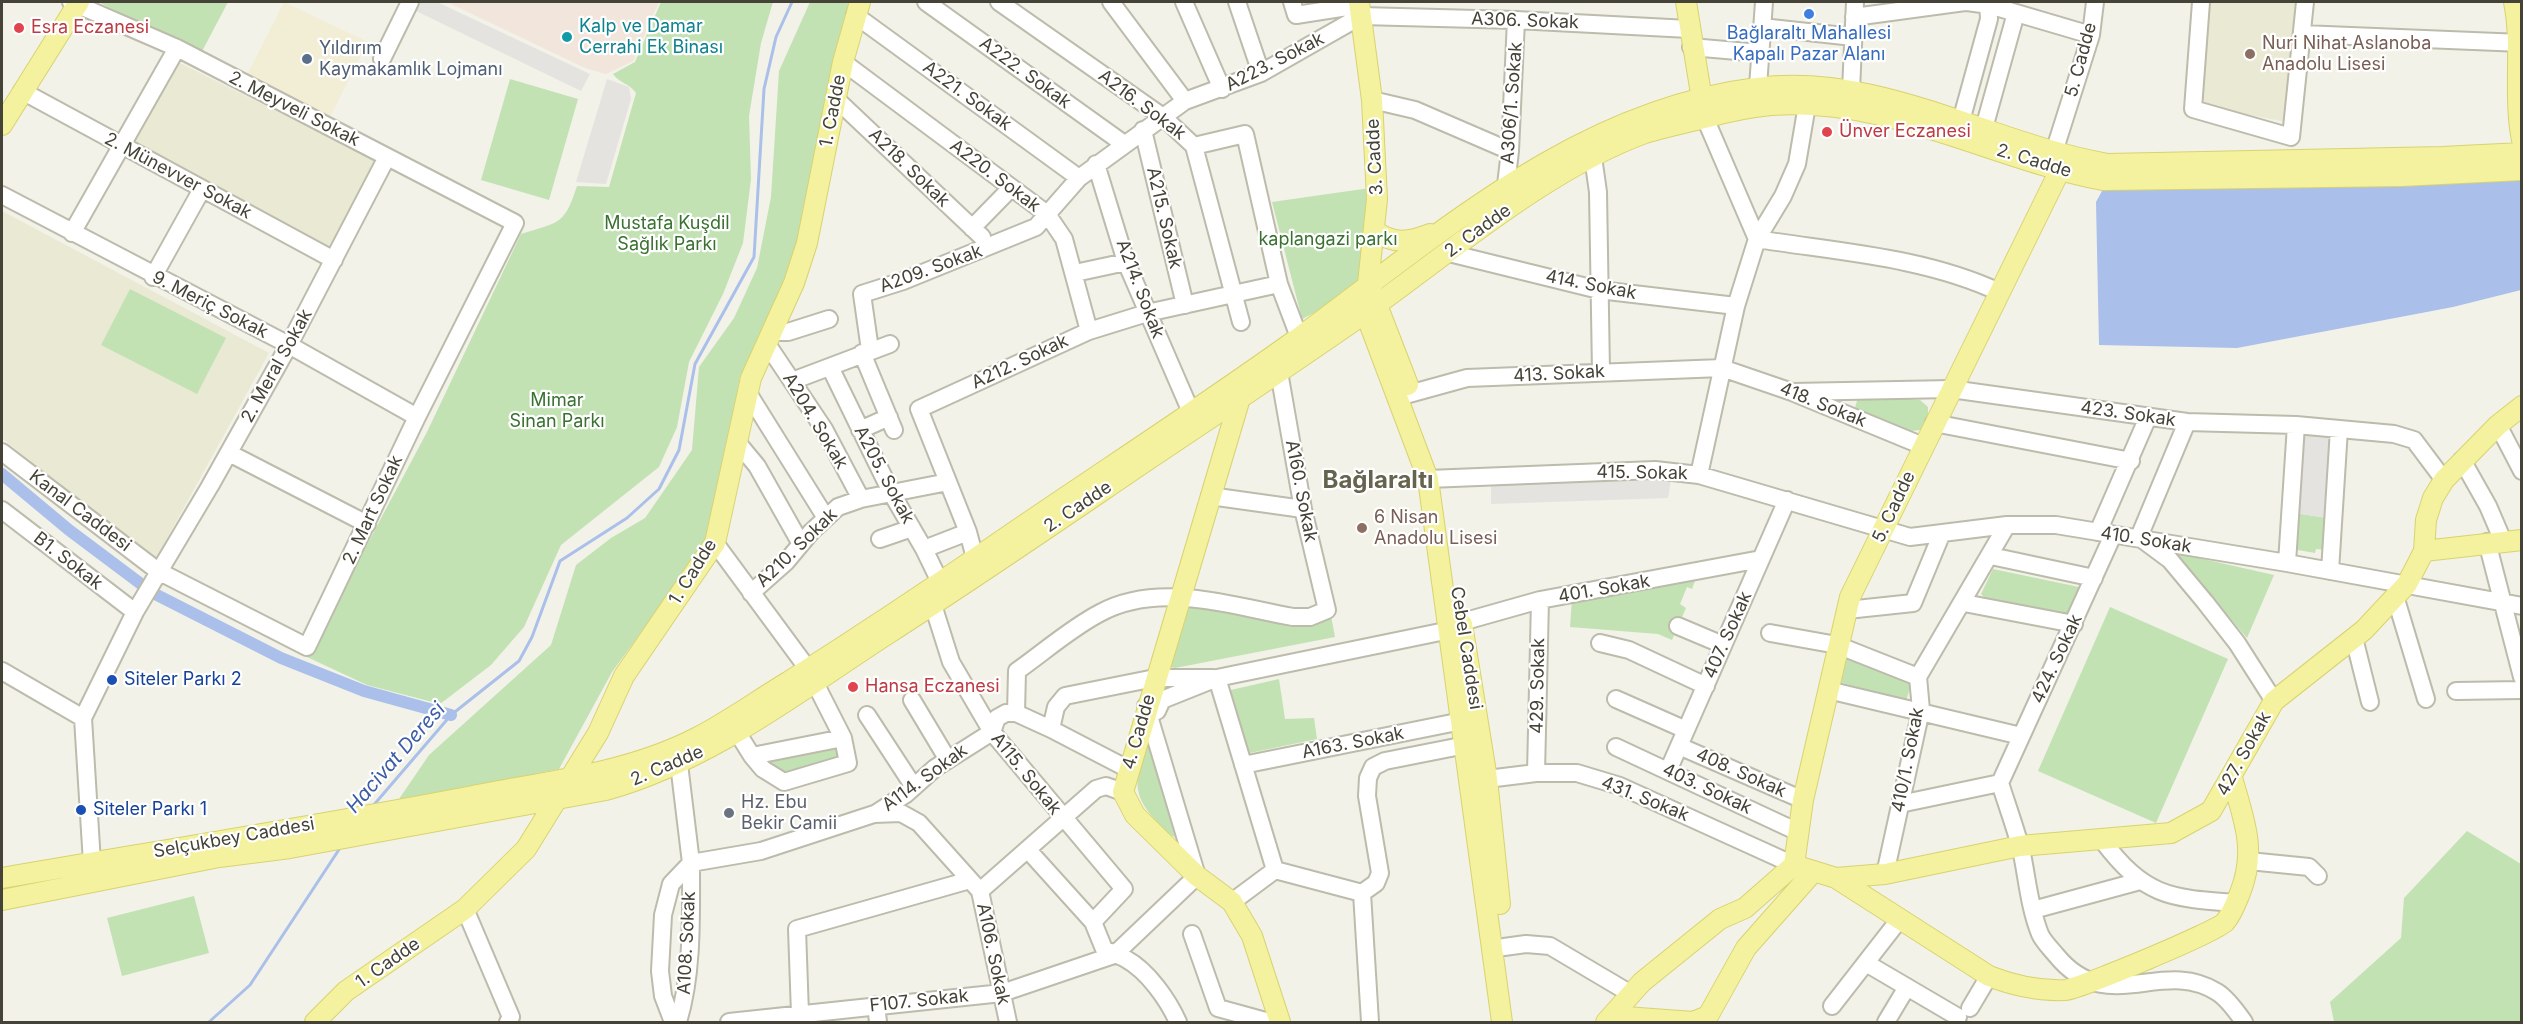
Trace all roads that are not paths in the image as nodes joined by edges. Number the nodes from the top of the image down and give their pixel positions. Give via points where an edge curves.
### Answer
1 (410, 2) edge
2 (926, 2) edge
3 (1111, 2) edge
4 (1184, 2) edge
5 (1236, 2) edge
6 (1292, 2) edge
7 (1686, 2) edge
8 (1763, 2) edge
9 (1966, 2) edge
10 (2095, 2) edge
11 (2201, 2) edge
12 (2305, 2) edge
13 (2515, 2) edge
14 (75, 3) edge
15 (1989, 3) edge
16 (1010, 5) edge
17 (1360, 7) edge
18 (858, 8) edge
19 (1854, 9) edge
20 (2016, 13) junction
21 (1516, 20) junction
22 (1762, 27) junction
23 (2302, 34) junction
24 (2091, 35) junction
25 (1853, 36) junction
26 (1690, 38) junction
27 (2520, 42) edge
28 (177, 48) junction
29 (1760, 53) junction
30 (382, 59) dead end
31 (843, 62) junction
32 (1261, 73) junction
33 (1758, 87) junction
34 (1222, 89) junction
35 (1851, 90) junction
36 (22, 91) junction
37 (836, 99) junction
38 (1372, 100) junction
39 (1185, 101) junction
40 (1807, 105) junction
41 (1703, 109) junction
42 (1163, 117) junction
43 (1961, 121) junction
44 (2, 126) edge
45 (1984, 128) junction
46 (1143, 130) junction
47 (2522, 140) edge
48 (1124, 144) junction
49 (122, 145) junction
50 (1194, 146) junction
51 (1510, 151) junction
52 (2054, 152) junction
53 (2522, 153) edge
54 (387, 157) junction
55 (1593, 158) junction
56 (1096, 164) junction
57 (2522, 170) edge
58 (2059, 172) junction
59 (1079, 177) junction
60 (1506, 185) junction
61 (1011, 188) junction
62 (202, 189) junction
63 (2, 195) edge
64 (1047, 214) junction
65 (514, 224) joint
66 (1446, 228) junction
67 (1374, 230) junction
68 (72, 233) junction
69 (1757, 239) junction
70 (1449, 253) junction
71 (334, 260) junction
72 (1126, 262) junction
73 (1075, 273) junction
74 (153, 277) junction
75 (1279, 284) junction
76 (1369, 285) junction
77 (1599, 290) junction
78 (1999, 292) junction
79 (1233, 296) junction
80 (1185, 305) junction
81 (1736, 306) junction
82 (1372, 308) junction
83 (1147, 313) junction
84 (829, 319) dead end
85 (1241, 322) dead end
86 (1344, 325) junction
87 (1089, 331) junction
88 (1299, 337) junction
89 (769, 338) junction
90 (1377, 341) junction
91 (890, 344) dead end
92 (289, 345) junction
93 (866, 351) junction
94 (830, 367) junction
95 (1722, 368) junction
96 (1279, 372) junction
97 (1601, 372) junction
98 (792, 381) junction
99 (1951, 389) junction
100 (1792, 392) junction
101 (748, 393) junction
102 (1404, 394) junction
103 (1240, 398) junction
104 (2522, 406) edge
105 (1191, 412) junction
106 (417, 417) junction
107 (2148, 417) junction
108 (2187, 422) junction
109 (1934, 423) junction
110 (2498, 424) junction
111 (2296, 425) junction
112 (2339, 429) junction
113 (860, 430) junction
114 (737, 442) junction
115 (1923, 446) junction
116 (2, 452) edge
117 (229, 453) junction
118 (2131, 460) junction
119 (2462, 460) junction
120 (2522, 471) edge
121 (1699, 475) junction
122 (1434, 478) junction
123 (2444, 480) junction
124 (948, 482) junction
125 (892, 494) junction
126 (1210, 496) junction
127 (861, 499) junction
128 (1787, 500) junction
129 (1303, 509) junction
130 (2, 510) edge
131 (826, 518) junction
132 (367, 524) junction
133 (2007, 525) junction
134 (912, 528) junction
135 (1885, 529) junction
136 (968, 532) junction
137 (1942, 533) junction
138 (2106, 534) junction
139 (2139, 537) junction
140 (880, 539) dead end
141 (2504, 541) edge
142 (715, 543) junction
143 (801, 544) junction
144 (924, 549) junction
145 (2424, 551) junction
146 (1992, 556) junction
147 (975, 558) junction
148 (1761, 559) junction
149 (2287, 563) junction
150 (2330, 570) junction
151 (158, 571) junction
152 (2094, 578) junction
153 (940, 582) junction
154 (2401, 590) junction
155 (751, 592) junction
156 (1179, 596) junction
157 (1540, 600) junction
158 (2502, 602) junction
159 (1964, 603) junction
160 (933, 604) junction
161 (2522, 606) edge
162 (1847, 610) junction
163 (135, 612) junction
164 (2074, 624) junction
165 (1456, 626) junction
166 (1678, 626) dead end
167 (1770, 633) dead end
168 (2354, 638) junction
169 (1600, 643) dead end
170 (1724, 645) junction
171 (1837, 645) junction
172 (2, 671) edge
173 (811, 675) junction
174 (2522, 677) edge
175 (1155, 678) junction
176 (1217, 678) junction
177 (1918, 678) junction
178 (1706, 686) junction
179 (1828, 690) junction
180 (2522, 690) edge
181 (2456, 691) dead end
182 (1616, 699) dead end
183 (2426, 699) dead end
184 (912, 700) dead end
185 (2274, 701) junction
186 (2370, 702) dead end
187 (1153, 710) junction
188 (1921, 710) junction
189 (1016, 713) junction
190 (867, 715) dead end
191 (83, 718) junction
192 (1051, 729) junction
193 (1686, 730) junction
194 (737, 732) junction
195 (992, 732) junction
196 (598, 733) junction
197 (1468, 734) junction
198 (2022, 736) junction
199 (843, 738) junction
200 (1679, 746) junction
201 (1616, 747) dead end
202 (752, 756) junction
203 (948, 760) junction
204 (679, 764) junction
205 (1244, 765) junction
206 (612, 769) junction
207 (1128, 769) junction
208 (1668, 771) junction
209 (1536, 772) junction
210 (572, 777) junction
211 (2232, 778) junction
212 (1487, 779) junction
213 (2000, 783) junction
214 (914, 787) junction
215 (1123, 792) junction
216 (560, 798) junction
217 (1803, 800) junction
218 (1900, 804) junction
219 (505, 807) junction
220 (874, 814) junction
221 (407, 817) junction
222 (1063, 819) junction
223 (1798, 832) junction
224 (535, 835) junction
225 (2102, 840) junction
226 (2020, 846) junction
227 (220, 849) junction
228 (1028, 850) junction
229 (2250, 861) junction
230 (92, 863) junction
231 (691, 863) junction
232 (1794, 865) junction
233 (1275, 870) junction
234 (1814, 871) junction
235 (1885, 874) junction
236 (1197, 876) junction
237 (2318, 876) dead end
238 (1836, 878) junction
239 (2, 879) edge
240 (2140, 881) junction
241 (85, 885) junction
242 (975, 885) junction
243 (1362, 894) junction
244 (2, 900) edge
245 (1232, 902) junction
246 (2236, 903) junction
247 (465, 909) junction
248 (2033, 910) junction
249 (1720, 919) junction
250 (1899, 920) junction
251 (1093, 922) junction
252 (1191, 934) dead end
253 (1504, 947) junction
254 (1745, 951) junction
255 (1114, 955) junction
256 (1866, 963) junction
257 (1989, 976) junction
258 (2089, 982) junction
259 (1907, 987) junction
260 (1002, 993) junction
261 (1631, 994) junction
262 (876, 1005) junction
263 (1832, 1006) dead end
264 (800, 1014) junction
265 (1609, 1019) edge
266 (1707, 1019) edge
267 (315, 1023) edge
268 (508, 1023) edge
269 (675, 1023) edge
270 (729, 1023) edge
271 (878, 1023) edge
272 (1008, 1023) edge
273 (1178, 1023) edge
274 (1269, 1023) edge
275 (1280, 1023) edge
276 (1370, 1023) edge
277 (1502, 1023) edge
278 (1512, 1023) edge
279 (1886, 1023) edge
280 (2244, 1023) edge

1 - 30 street
2 - 48 street, A222. Sokak
3 - 39 street
4 - 34 street
5 - 32 street
6 - 17 street, A306. Sokak via 1296,15
7 - 26 main road
8 - 22 street
9 - 15 street
9 - 19 street
10 - 24 street, 5. Cadde
11 - 23 street via 2193,109 2291,137
12 - 23 street
13 - 27 main road
14 - 28 street, 2. Meyveli Sokak
14 - 36 main road
15 - 20 street
15 - 43 street via 1989,19
16 - 42 street, A216. Sokak
17 - 21 street, A306. Sokak
17 - 32 street, A223. Sokak
17 - 38 main road, 3. Cadde
18 - 31 main road, 1. Cadde
18 - 59 street, A221. Sokak
19 - 25 street
20 - 24 street
20 - 45 street
21 - 26 street, A306. Sokak
21 - 51 street, A306/1. Sokak
22 - 25 street
22 - 29 street
23 - 27 street
24 - 52 street, 5. Cadde
25 - 35 street
26 - 29 street, A306. Sokak
26 - 41 main road
27 - 47 main road via 2518,118
28 - 49 street
28 - 54 street, 2. Meyveli Sokak
29 - 33 street
31 - 37 main road, 1. Cadde
31 - 61 street, A220. Sokak
32 - 34 street, A223. Sokak
33 - 35 main road, 2. Cadde
33 - 41 main road, 2. Cadde
34 - 39 street, A223. Sokak
35 - 43 main road, 2. Cadde
36 - 44 main road
36 - 49 street, 2. Münevver Sokak
37 - 61 street, A218. Sokak via 977,232
37 - 89 main road, 1. Cadde via 807,243
38 - 51 street via 1415,110
38 - 67 main road, 3. Cadde via 1377,199
39 - 42 street, A223. Sokak
40 - 41 main road, 2. Cadde
40 - 58 main road, 2. Cadde via 1855,110 1907,123
40 - 69 street via 1797,164
41 - 55 main road, 2. Cadde
41 - 60 main road, 2. Cadde via 1638,117
41 - 69 street
42 - 46 street, A223. Sokak
42 - 50 street, A216. Sokak
43 - 45 main road, 2. Cadde
45 - 52 main road, 2. Cadde
46 - 48 street, A223. Sokak
46 - 80 street, A215. Sokak
48 - 56 street, A223. Sokak
49 - 62 street, 2. Münevver Sokak
49 - 68 street
50 - 75 street via 1245,134
50 - 79 street, A216. Sokak
51 - 60 street, A306/1. Sokak
52 - 53 main road, 2. Cadde via 2108,164 2145,165
54 - 65 street, 2. Meyveli Sokak
54 - 71 street, 2. Meral Sokak
55 - 70 main road, 2. Cadde via 1519,201
55 - 77 street via 1598,192
56 - 59 street, A223. Sokak
56 - 72 street, A214. Sokak
57 - 58 main road, 2. Cadde via 2139,181 2103,180
58 - 78 main road, 5. Cadde
59 - 64 street, A223. Sokak
60 - 66 main road, 2. Cadde
61 - 64 street, A220. Sokak
62 - 71 street, 2. Münevver Sokak
62 - 74 street
63 - 68 street, 9. Meriç Sokak
64 - 73 street, A220. Sokak via 1064,239
64 - 93 street, A209. Sokak via 1023,234 862,294
65 - 106 street, 2. Mart Sokak
66 - 67 main road via 1408,241 1382,237
66 - 76 main road, 2. Cadde
67 - 76 main road, 3. Cadde
68 - 74 street, 9. Meriç Sokak
69 - 78 street via 1917,264
69 - 81 street
70 - 77 street, 414. Sokak
70 - 82 main road, 2. Cadde
71 - 92 street, 2. Meral Sokak
72 - 73 street
72 - 83 street, A214. Sokak
73 - 87 street, A220. Sokak
74 - 92 street, 9. Meriç Sokak
75 - 79 street, A212. Sokak
75 - 88 street
76 - 82 main road, 3. Cadde
76 - 88 main road, 2. Cadde
77 - 81 street, 414. Sokak
77 - 97 street
78 - 99 main road, 5. Cadde
79 - 80 street, A212. Sokak
79 - 85 street, A216. Sokak
80 - 83 street, A212. Sokak
81 - 95 street
82 - 86 main road, 2. Cadde
82 - 90 main road, Cebel Caddesi
82 - 102 main road, Cebel Caddesi
83 - 87 street, A212. Sokak
83 - 105 street, A214. Sokak
84 - 89 street
86 - 90 main road via 1366,332
86 - 96 main road, 2. Cadde
87 - 124 street, A212. Sokak via 919,409
88 - 105 main road, 2. Cadde
89 - 98 street, A204. Sokak
89 - 101 main road, 1. Cadde
90 - 102 main road, Cebel Caddesi
91 - 93 street
92 - 106 street, 9. Meriç Sokak
92 - 117 street, 2. Meral Sokak
93 - 94 street
93 - 113 street via 891,424
94 - 98 street
94 - 113 street, A205. Sokak
95 - 97 street, 413. Sokak
95 - 100 street, 418. Sokak
95 - 121 street
96 - 103 main road, 2. Cadde
96 - 129 street, A160. Sokak
97 - 102 street, 413. Sokak via 1467,378
98 - 127 street, A204. Sokak via 824,429
99 - 100 street, 423. Sokak
99 - 107 street, 423. Sokak
99 - 109 main road, 5. Cadde
100 - 115 street, 418. Sokak
101 - 114 main road, 1. Cadde
101 - 131 street
102 - 122 main road, Cebel Caddesi
103 - 126 main road, 4. Cadde
103 - 160 main road, 2. Cadde
104 - 110 main road, 427. Sokak
105 - 147 main road, 2. Cadde
106 - 132 street, 2. Mart Sokak
107 - 108 street, 423. Sokak
107 - 118 street, 424. Sokak
108 - 111 street, 423. Sokak
108 - 139 street
109 - 115 main road, 5. Cadde
109 - 118 street
110 - 119 main road, 427. Sokak
110 - 120 street
111 - 112 street, 423. Sokak
111 - 149 street
112 - 123 street, 423. Sokak via 2394,434 2414,440
112 - 150 street
113 - 125 street, A205. Sokak
114 - 142 main road, 1. Cadde
114 - 143 street via 758,466
115 - 135 main road, 5. Cadde
116 - 151 street, Kanal Caddesi
117 - 132 street
117 - 151 street, 2. Meral Sokak
118 - 138 street, 424. Sokak
119 - 123 main road, 427. Sokak
119 - 141 street
121 - 122 street, 415. Sokak via 1655,470
121 - 128 street, 415. Sokak
122 - 165 main road, Cebel Caddesi
123 - 145 main road, 427. Sokak via 2426,520
124 - 125 street, A210. Sokak
124 - 136 street, A212. Sokak
125 - 127 street, A210. Sokak
125 - 134 street, A205. Sokak
126 - 129 street
126 - 156 main road, 4. Cadde
127 - 131 street, A210. Sokak via 838,507
128 - 135 street, 415. Sokak
128 - 148 street, 407. Sokak
129 - 156 street, A160. Sokak via 1327,610 1310,617 1293,617
130 - 163 street, B1. Sokak
131 - 143 street, A210. Sokak
132 - 151 street, 2. Mart Sokak via 307,647
133 - 137 street, 410. Sokak
133 - 138 street, 410. Sokak via 2056,525
133 - 146 street
134 - 140 street
134 - 144 street, A205. Sokak
135 - 137 street, 410. Sokak via 1910,537
135 - 162 main road, 5. Cadde
136 - 144 street
136 - 147 street, A212. Sokak
137 - 162 street via 1913,603
138 - 139 street, 410. Sokak
138 - 152 street, 424. Sokak
139 - 149 street, 410. Sokak
139 - 185 street via 2170,560 2205,602
141 - 145 main road
141 - 158 street
142 - 155 street
142 - 196 main road, 1. Cadde via 624,676
143 - 155 street, A210. Sokak
144 - 153 street, A205. Sokak
145 - 154 main road, 427. Sokak
146 - 152 street
146 - 159 street
147 - 153 main road, 2. Cadde
148 - 157 street, 401. Sokak
148 - 170 street, 407. Sokak
149 - 150 street, 410. Sokak
150 - 154 street, 410. Sokak
151 - 163 street
152 - 164 street, 424. Sokak
153 - 173 main road, 2. Cadde
154 - 158 street, 410. Sokak
154 - 168 main road, 427. Sokak
154 - 183 street
155 - 173 street
156 - 175 main road, 4. Cadde
156 - 189 street via 1131,601 1100,612 1017,671
157 - 165 street, 401. Sokak
157 - 209 street, 429. Sokak
158 - 161 street, 410. Sokak
158 - 174 street
159 - 164 street
159 - 177 street
160 - 173 main road, 2. Cadde
160 - 195 street, A115. Sokak via 951,662
162 - 171 main road, 5. Cadde
163 - 191 street
164 - 198 street, 424. Sokak
165 - 176 street, 401. Sokak
165 - 197 main road, Cebel Caddesi
166 - 170 street
167 - 171 street
168 - 185 main road, 427. Sokak
168 - 186 street
169 - 178 street via 1629,650
170 - 178 street, 407. Sokak
171 - 177 street
171 - 179 main road, 5. Cadde
172 - 191 street
173 - 194 main road, 2. Cadde
173 - 199 street
173 - 206 main road, 2. Cadde via 702,736 658,756
175 - 176 street
175 - 187 main road, 4. Cadde
175 - 192 street via 1065,696 1056,706
176 - 187 street
176 - 205 street
177 - 188 street, 410/1. Sokak
178 - 193 street, 407. Sokak
179 - 188 street
179 - 217 main road, 5. Cadde
180 - 181 street
182 - 193 street
184 - 203 street
185 - 211 main road, 427. Sokak
187 - 207 main road, 4. Cadde
187 - 236 street
188 - 198 street
188 - 218 street, 410/1. Sokak
189 - 192 street
189 - 195 street, A114. Sokak via 997,718
190 - 214 street
191 - 230 street
192 - 207 street
193 - 200 street, 407. Sokak
194 - 202 street
194 - 204 main road, 2. Cadde
195 - 203 street, A114. Sokak
195 - 222 street, A115. Sokak
196 - 206 main road via 594,764
196 - 210 main road, 1. Cadde
197 - 205 street, A163. Sokak
197 - 212 main road, Cebel Caddesi
197 - 243 street via 1373,766 1367,796 1380,873 1376,883
197 - 277 main road, Cebel Caddesi
198 - 213 street, 424. Sokak
199 - 202 street
199 - 202 street via 849,763 784,782 763,769
200 - 208 street, 407. Sokak
200 - 217 street, 408. Sokak
201 - 208 street, 403. Sokak
203 - 214 street, A114. Sokak
204 - 216 main road, 2. Cadde via 646,779
204 - 231 street, A108. Sokak
205 - 233 street
206 - 210 main road, 2. Cadde
207 - 215 main road, 4. Cadde
208 - 223 street, 403. Sokak
209 - 212 street, 431. Sokak
209 - 232 street, 431. Sokak via 1577,773 1620,786
210 - 216 main road, 1. Cadde
210 - 221 main road, Selçukbey Caddesi
211 - 225 main road, 427. Sokak via 2211,811 2171,833
211 - 229 main road via 2250,841
212 - 253 main road, Cebel Caddesi
213 - 218 street
213 - 226 street
214 - 220 street, A114. Sokak
215 - 222 street via 1106,786 1096,789
215 - 236 main road, 4. Cadde via 1135,815
216 - 219 main road, Selçukbey Caddesi
216 - 224 main road, 1. Cadde
217 - 223 main road, 5. Cadde
218 - 235 street, 410/1. Sokak
219 - 221 main road, Selçukbey Caddesi
219 - 224 main road via 529,810 535,822
220 - 231 street, A106. Sokak via 761,851
220 - 242 street, A106. Sokak via 901,813 919,823
221 - 227 main road, Selçukbey Caddesi via 292,828
221 - 227 main road, Selçukbey Caddesi via 290,848
222 - 228 street
222 - 251 street, A115. Sokak via 1124,889
223 - 232 main road, 5. Cadde
224 - 247 main road, 1. Cadde via 526,849
225 - 226 main road, 427. Sokak
225 - 240 street via 2122,866
226 - 235 main road, 427. Sokak
226 - 248 street
227 - 230 main road, Selçukbey Caddesi
227 - 241 main road, Selçukbey Caddesi
228 - 242 street
228 - 251 street
229 - 237 street via 2309,867
229 - 246 main road
230 - 239 main road, Selçukbey Caddesi
230 - 241 street
231 - 269 street, A108. Sokak via 688,964 684,1002
231 - 269 street, A108. Sokak via 671,884 663,915 660,972 663,996
232 - 234 main road, 427. Sokak
232 - 249 main road via 1745,908
233 - 243 street
233 - 245 street
234 - 238 main road, 427. Sokak
234 - 254 main road
235 - 238 main road, 427. Sokak
236 - 245 main road, 4. Cadde
236 - 255 street
238 - 250 main road
240 - 246 street via 2158,893
240 - 248 street
241 - 244 main road, Selçukbey Caddesi
242 - 260 street, A106. Sokak
242 - 264 street via 797,929
243 - 276 street
245 - 275 main road, 4. Cadde via 1252,936
246 - 258 main road via 2224,924
247 - 267 main road, 1. Cadde via 346,991
247 - 268 street via 511,1017
248 - 258 street via 2040,935 2065,965
249 - 254 main road via 1736,918 1745,926
249 - 261 main road
250 - 256 street
250 - 257 main road
251 - 255 street via 1104,949
252 - 274 street via 1218,1008
253 - 261 street via 1550,946
253 - 278 main road, Cebel Caddesi
254 - 266 main road
255 - 260 street, F107. Sokak
255 - 273 street via 1127,959 1142,972 1170,1005
256 - 259 street
256 - 263 street
257 - 258 main road via 2038,988 2067,990
257 - 259 street via 1964,1012
258 - 280 street via 2125,987 2173,979 2198,983 2219,993
259 - 279 street
260 - 262 street, F107. Sokak
260 - 272 street, A106. Sokak
261 - 265 main road
262 - 264 street, F107. Sokak
262 - 271 street
264 - 270 street, F107. Sokak
265 - 266 main road

